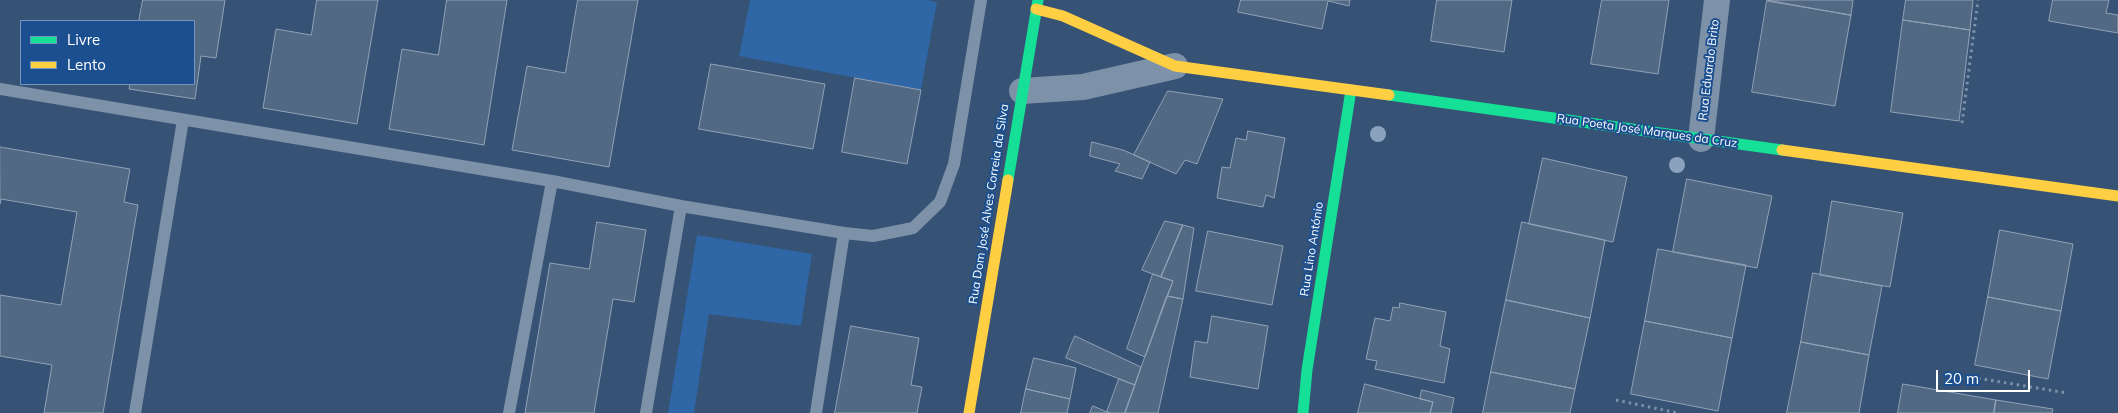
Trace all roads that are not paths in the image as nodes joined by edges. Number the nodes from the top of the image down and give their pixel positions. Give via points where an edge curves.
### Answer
1 (981, 0) edge
2 (1717, 0) edge
3 (1037, 5) edge
4 (1176, 66) junction
5 (0, 89) edge
6 (1351, 90) junction
7 (1022, 91) junction
8 (183, 120) junction
9 (1701, 139) junction
10 (552, 181) junction
11 (2118, 196) edge
12 (681, 206) junction
13 (844, 234) junction
14 (135, 413) edge
15 (509, 413) edge
16 (646, 413) edge
17 (816, 413) edge
18 (969, 413) edge
19 (1304, 413) edge

1 - 13 lane via 954,164 940,202 913,228 873,236
2 - 9 street, Rua Eduardo Brito
3 - 4 street, Rua Poeta José Marques da Cruz
3 - 7 street, Rua Dom José Alves Correia da Silva
4 - 6 street, Rua Poeta José Marques da Cruz
4 - 7 street, Rua Poeta José Marques da Cruz via 1083,86
5 - 8 lane
6 - 9 street, Rua Poeta José Marques da Cruz
6 - 19 street, Rua Lino António via 1307,370
7 - 18 street, Rua Dom José Alves Correia da Silva
8 - 10 lane
8 - 14 lane
9 - 11 street, Rua Poeta José Marques da Cruz
10 - 12 lane
10 - 15 lane
12 - 13 lane
12 - 16 lane
13 - 17 lane

